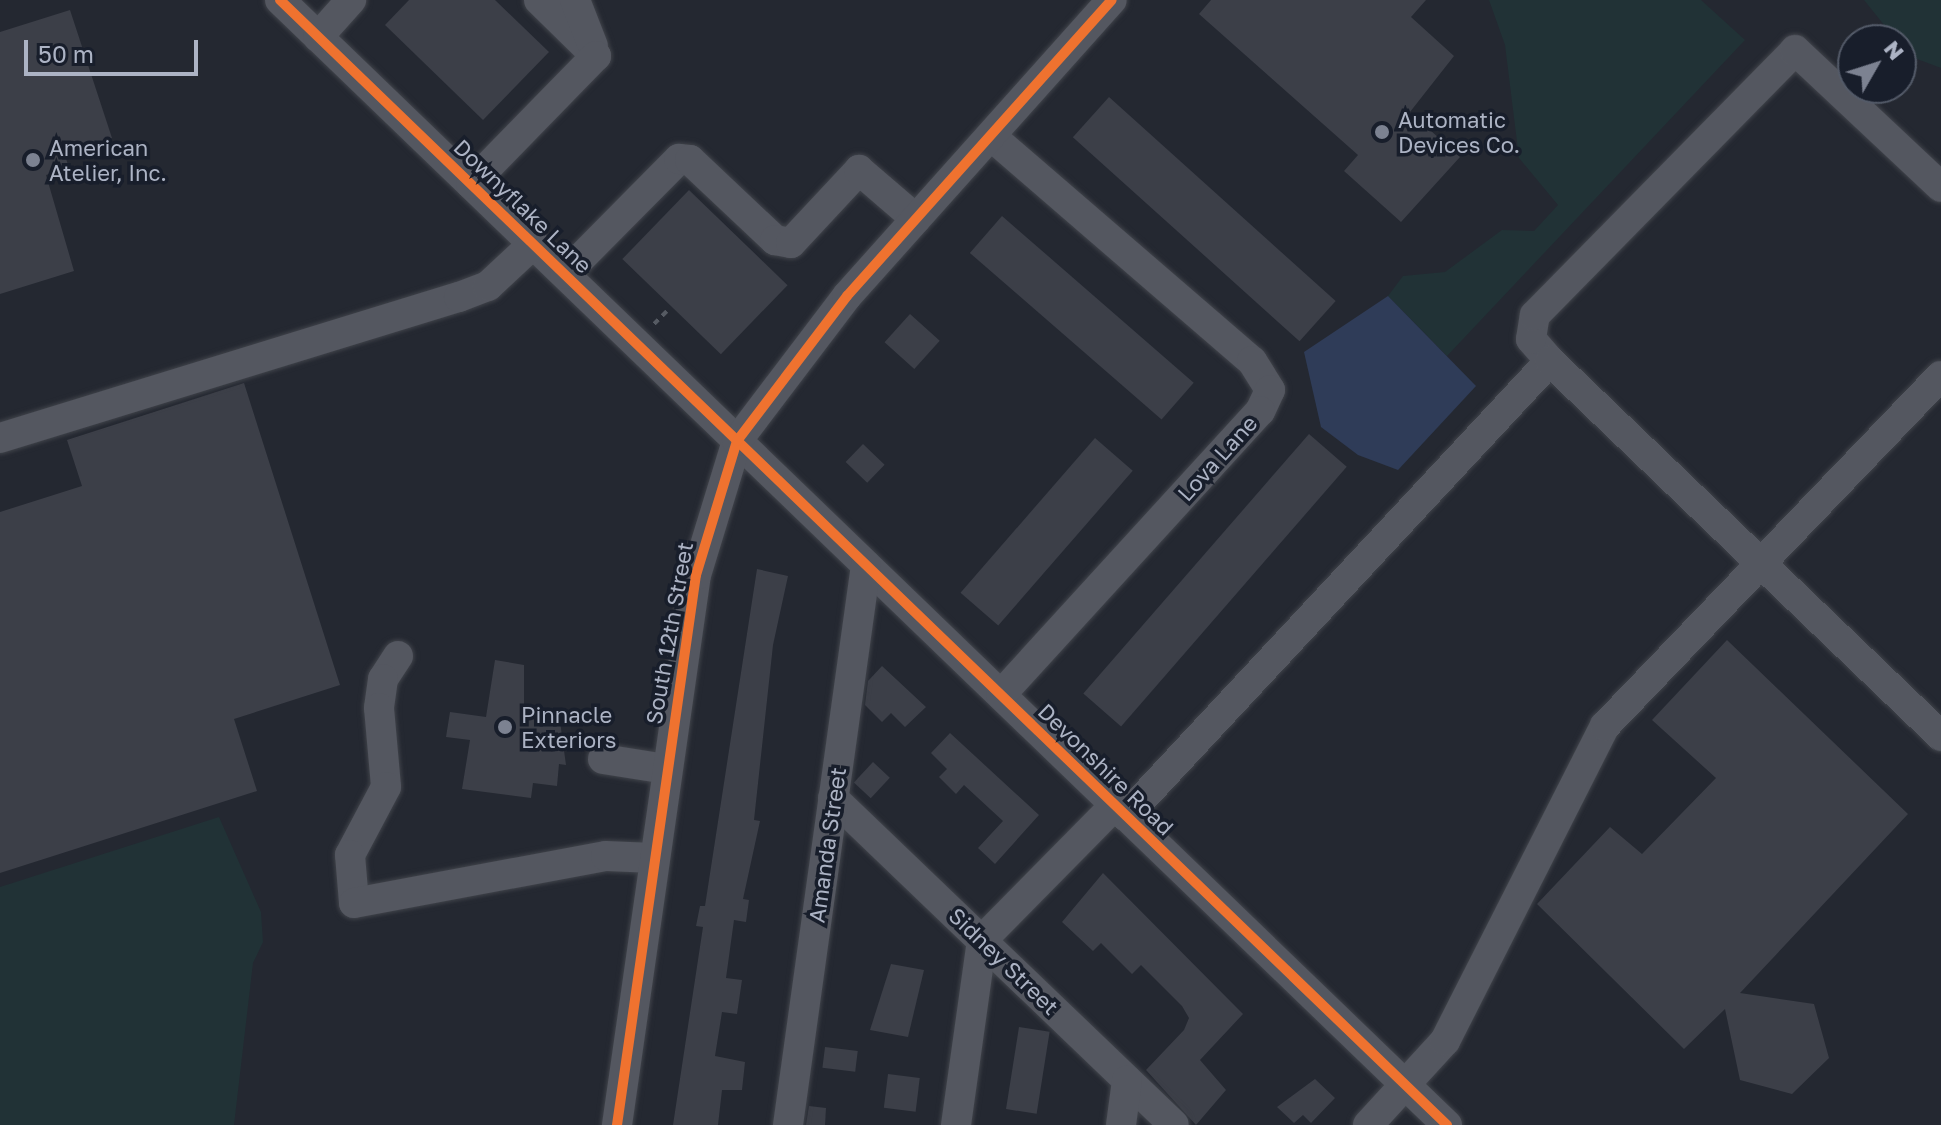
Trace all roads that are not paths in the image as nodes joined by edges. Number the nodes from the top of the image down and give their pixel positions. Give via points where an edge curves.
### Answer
1 (280, 0) edge
2 (539, 0) edge
3 (575, 0) edge
4 (1112, 0) edge
5 (352, 1) edge
6 (318, 37) junction
7 (596, 56) junction
8 (991, 136) junction
9 (471, 184) junction
10 (1941, 187) edge
11 (916, 219) junction
12 (533, 244) junction
13 (565, 274) junction
14 (1550, 361) junction
15 (1941, 376) edge
16 (0, 438) edge
17 (737, 441) junction
18 (1760, 564) junction
19 (866, 565) junction
20 (398, 656) dead end
21 (1001, 695) junction
22 (1941, 736) edge
23 (603, 759) dead end
24 (666, 769) junction
25 (833, 798) junction
26 (1120, 810) junction
27 (654, 858) junction
28 (982, 940) junction
29 (1127, 1080) junction
30 (1406, 1086) junction
31 (617, 1125) edge
32 (788, 1125) edge
33 (956, 1125) edge
34 (1121, 1125) edge
35 (1174, 1125) edge
36 (1368, 1125) edge
37 (1447, 1125) edge

1 - 6 street, Downyflake Lane
2 - 7 street
3 - 7 street
4 - 8 street, South 12th Street
5 - 6 street
6 - 9 street, Downyflake Lane
7 - 9 street
8 - 11 street, South 12th Street
8 - 21 street, Lova Lane via 1252,361 1270,390 1260,411
9 - 12 street, Downyflake Lane
10 - 14 street via 1795,50 1535,315 1531,339
11 - 13 street via 859,170 791,243 775,240 690,160 679,159
11 - 17 street, South 12th Street via 790,367
12 - 13 street, Downyflake Lane
12 - 16 street via 488,286 459,297
13 - 17 street, Downyflake Lane
14 - 18 street
14 - 26 street
15 - 18 street
17 - 19 street, Devonshire Road
17 - 24 street, South 12th Street via 696,575
18 - 22 street
18 - 30 street via 1605,726 1445,1041
19 - 21 street, Devonshire Road
19 - 25 street, Amanda Street
20 - 27 street via 383,679 379,708 386,787 350,855 354,903 606,856
21 - 26 street, Devonshire Road
23 - 24 street
24 - 27 street, South 12th Street
25 - 28 street, Sidney Street
25 - 32 street, Amanda Street
26 - 28 street
26 - 30 street, Devonshire Road
27 - 31 street, South 12th Street
28 - 29 street, Sidney Street
28 - 33 street
29 - 34 street
29 - 35 street, Sidney Street
30 - 36 street
30 - 37 street, Devonshire Road

